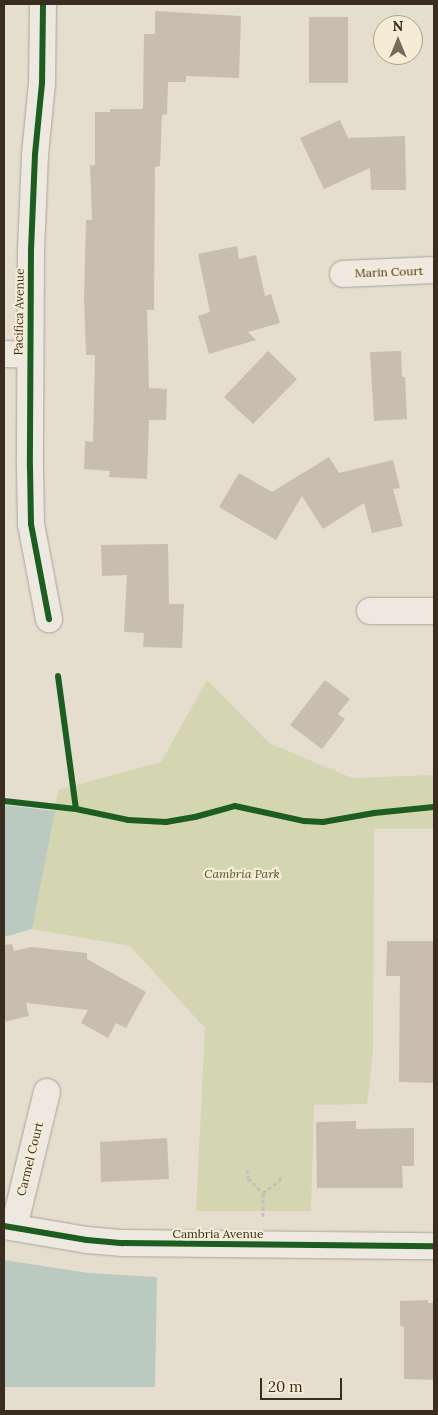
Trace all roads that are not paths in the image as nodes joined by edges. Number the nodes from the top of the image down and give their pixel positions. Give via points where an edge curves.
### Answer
1 (42, 4) edge
2 (434, 270) edge
3 (343, 274) dead end
4 (4, 354) edge
5 (30, 355) junction
6 (370, 611) dead end
7 (434, 611) edge
8 (49, 619) dead end
9 (47, 1092) dead end
10 (9, 1226) edge
11 (434, 1246) edge

1 - 5 street, Pacifica Avenue via 42,83 34,164
2 - 3 street, Marin Court
4 - 5 street
5 - 8 street, Pacifica Avenue via 31,524
6 - 7 street
9 - 10 street, Carmel Court
10 - 11 street, Cambria Avenue via 86,1240 124,1243

